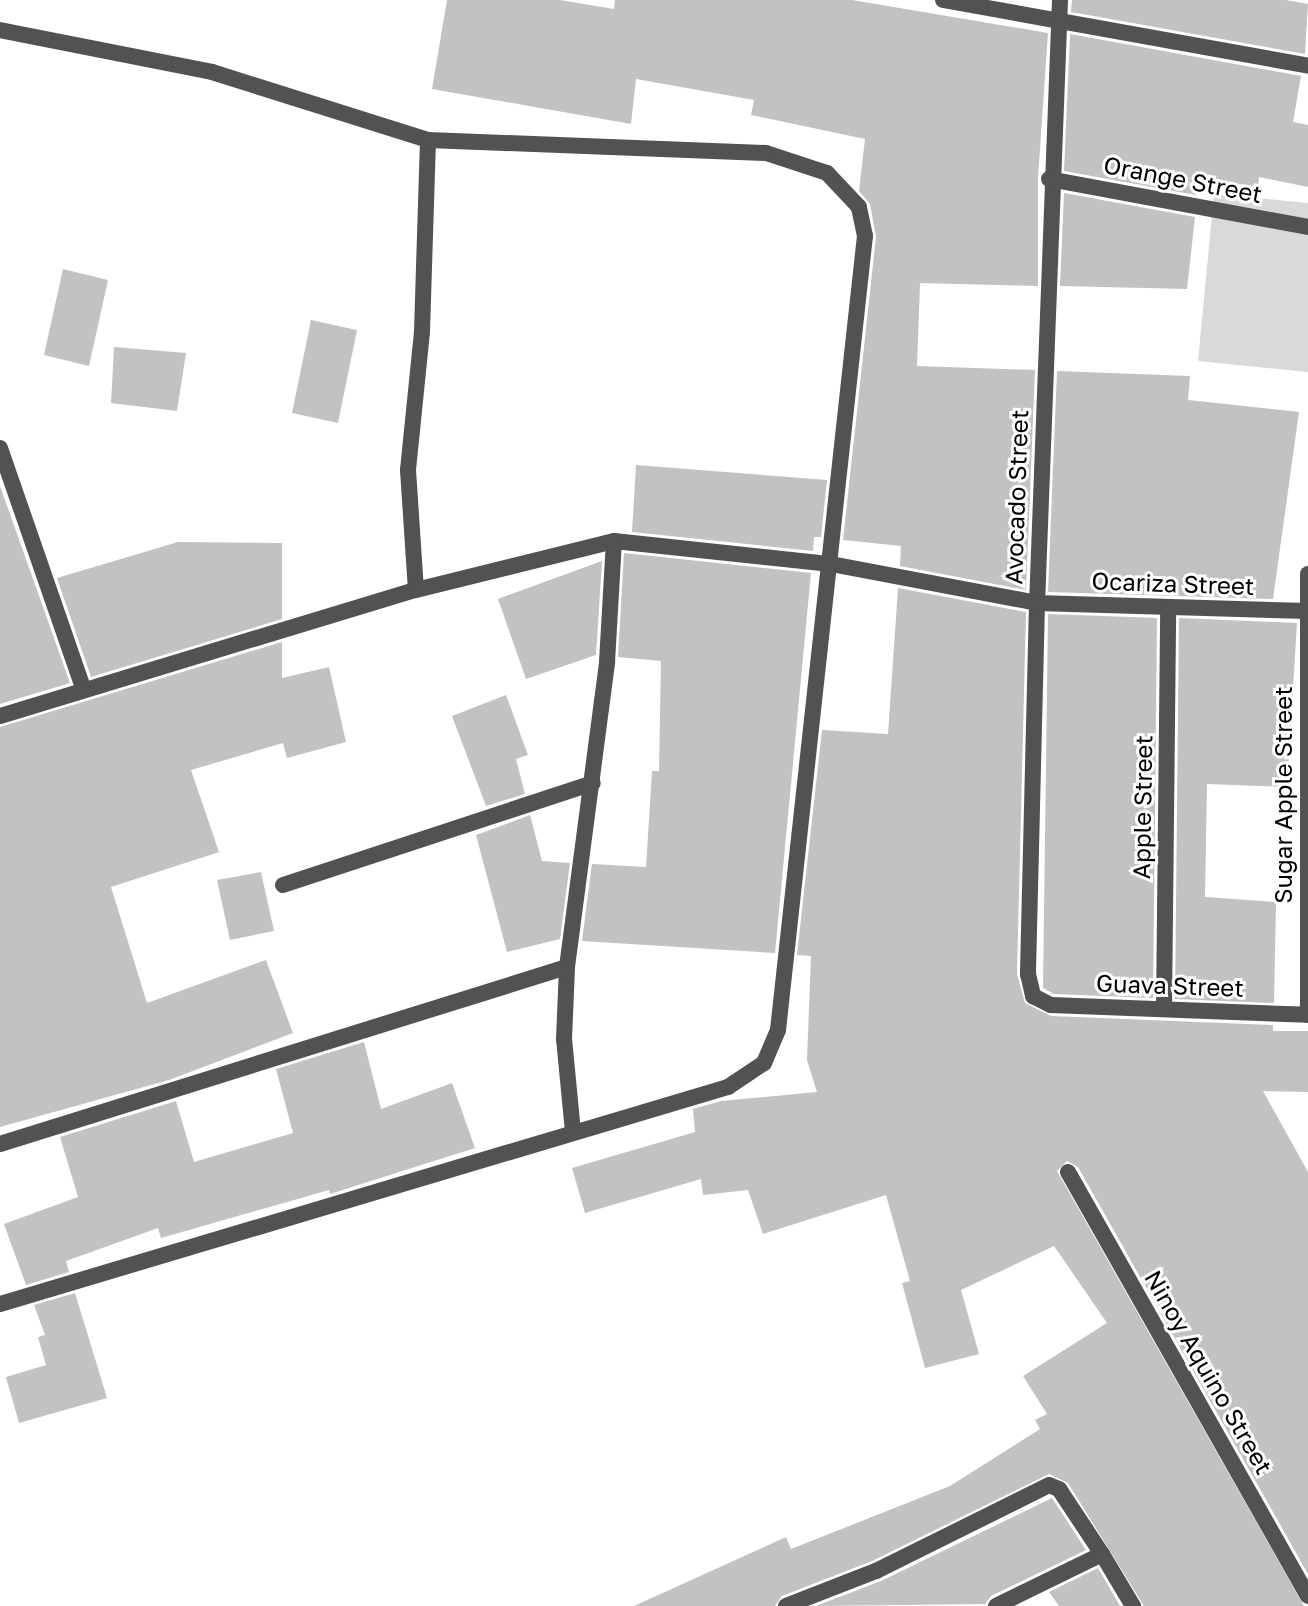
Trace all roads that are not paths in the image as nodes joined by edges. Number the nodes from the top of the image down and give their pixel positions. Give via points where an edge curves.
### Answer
1 (943, 0) edge
2 (1060, 0) edge
3 (1056, 24) junction
4 (0, 30) edge
5 (1308, 66) edge
6 (428, 140) junction
7 (1049, 179) junction
8 (1308, 227) edge
9 (0, 448) edge
10 (614, 541) junction
11 (831, 564) junction
12 (1308, 574) edge
13 (416, 590) junction
14 (1037, 603) junction
15 (1168, 607) junction
16 (1307, 611) edge
17 (84, 690) junction
18 (0, 716) edge
19 (593, 783) junction
20 (283, 885) dead end
21 (567, 967) junction
22 (1033, 996) joint
23 (1164, 1009) junction
24 (1308, 1015) edge
25 (573, 1132) junction
26 (0, 1144) edge
27 (1068, 1172) dead end
28 (0, 1304) edge
29 (1102, 1554) junction
30 (1308, 1596) edge
31 (786, 1606) edge
32 (996, 1606) edge
33 (1133, 1606) edge

1 - 3 street
2 - 3 street, Avocado Street
3 - 5 street
3 - 7 street, Avocado Street
4 - 6 street via 212,72
6 - 11 street via 766,153 827,173 848,190 859,207 865,236
6 - 13 street via 422,332 408,470
7 - 8 street, Orange Street
7 - 14 street, Avocado Street
9 - 17 street
10 - 11 street, Ocariza Street
10 - 13 street, Ocariza Street
10 - 19 street
11 - 14 street, Ocariza Street
11 - 25 street via 778,1030 764,1063 728,1087
12 - 16 street, Sugar Apple Street
13 - 17 street, Ocariza Street
14 - 15 street, Ocariza Street
14 - 22 street, Avocado Street via 1028,974
15 - 16 street, Ocariza Street
15 - 23 street, Apple Street
16 - 24 street, Sugar Apple Street
17 - 18 street, Ocariza Street
19 - 20 street
19 - 21 street
21 - 25 street via 564,1039
21 - 26 street
22 - 23 street, Guava Street via 1051,1005
23 - 24 street, Guava Street
25 - 28 street
27 - 30 street, Ninoy Aquino Street
29 - 31 street via 1059,1489 1049,1485 876,1571
29 - 32 street
29 - 33 street

